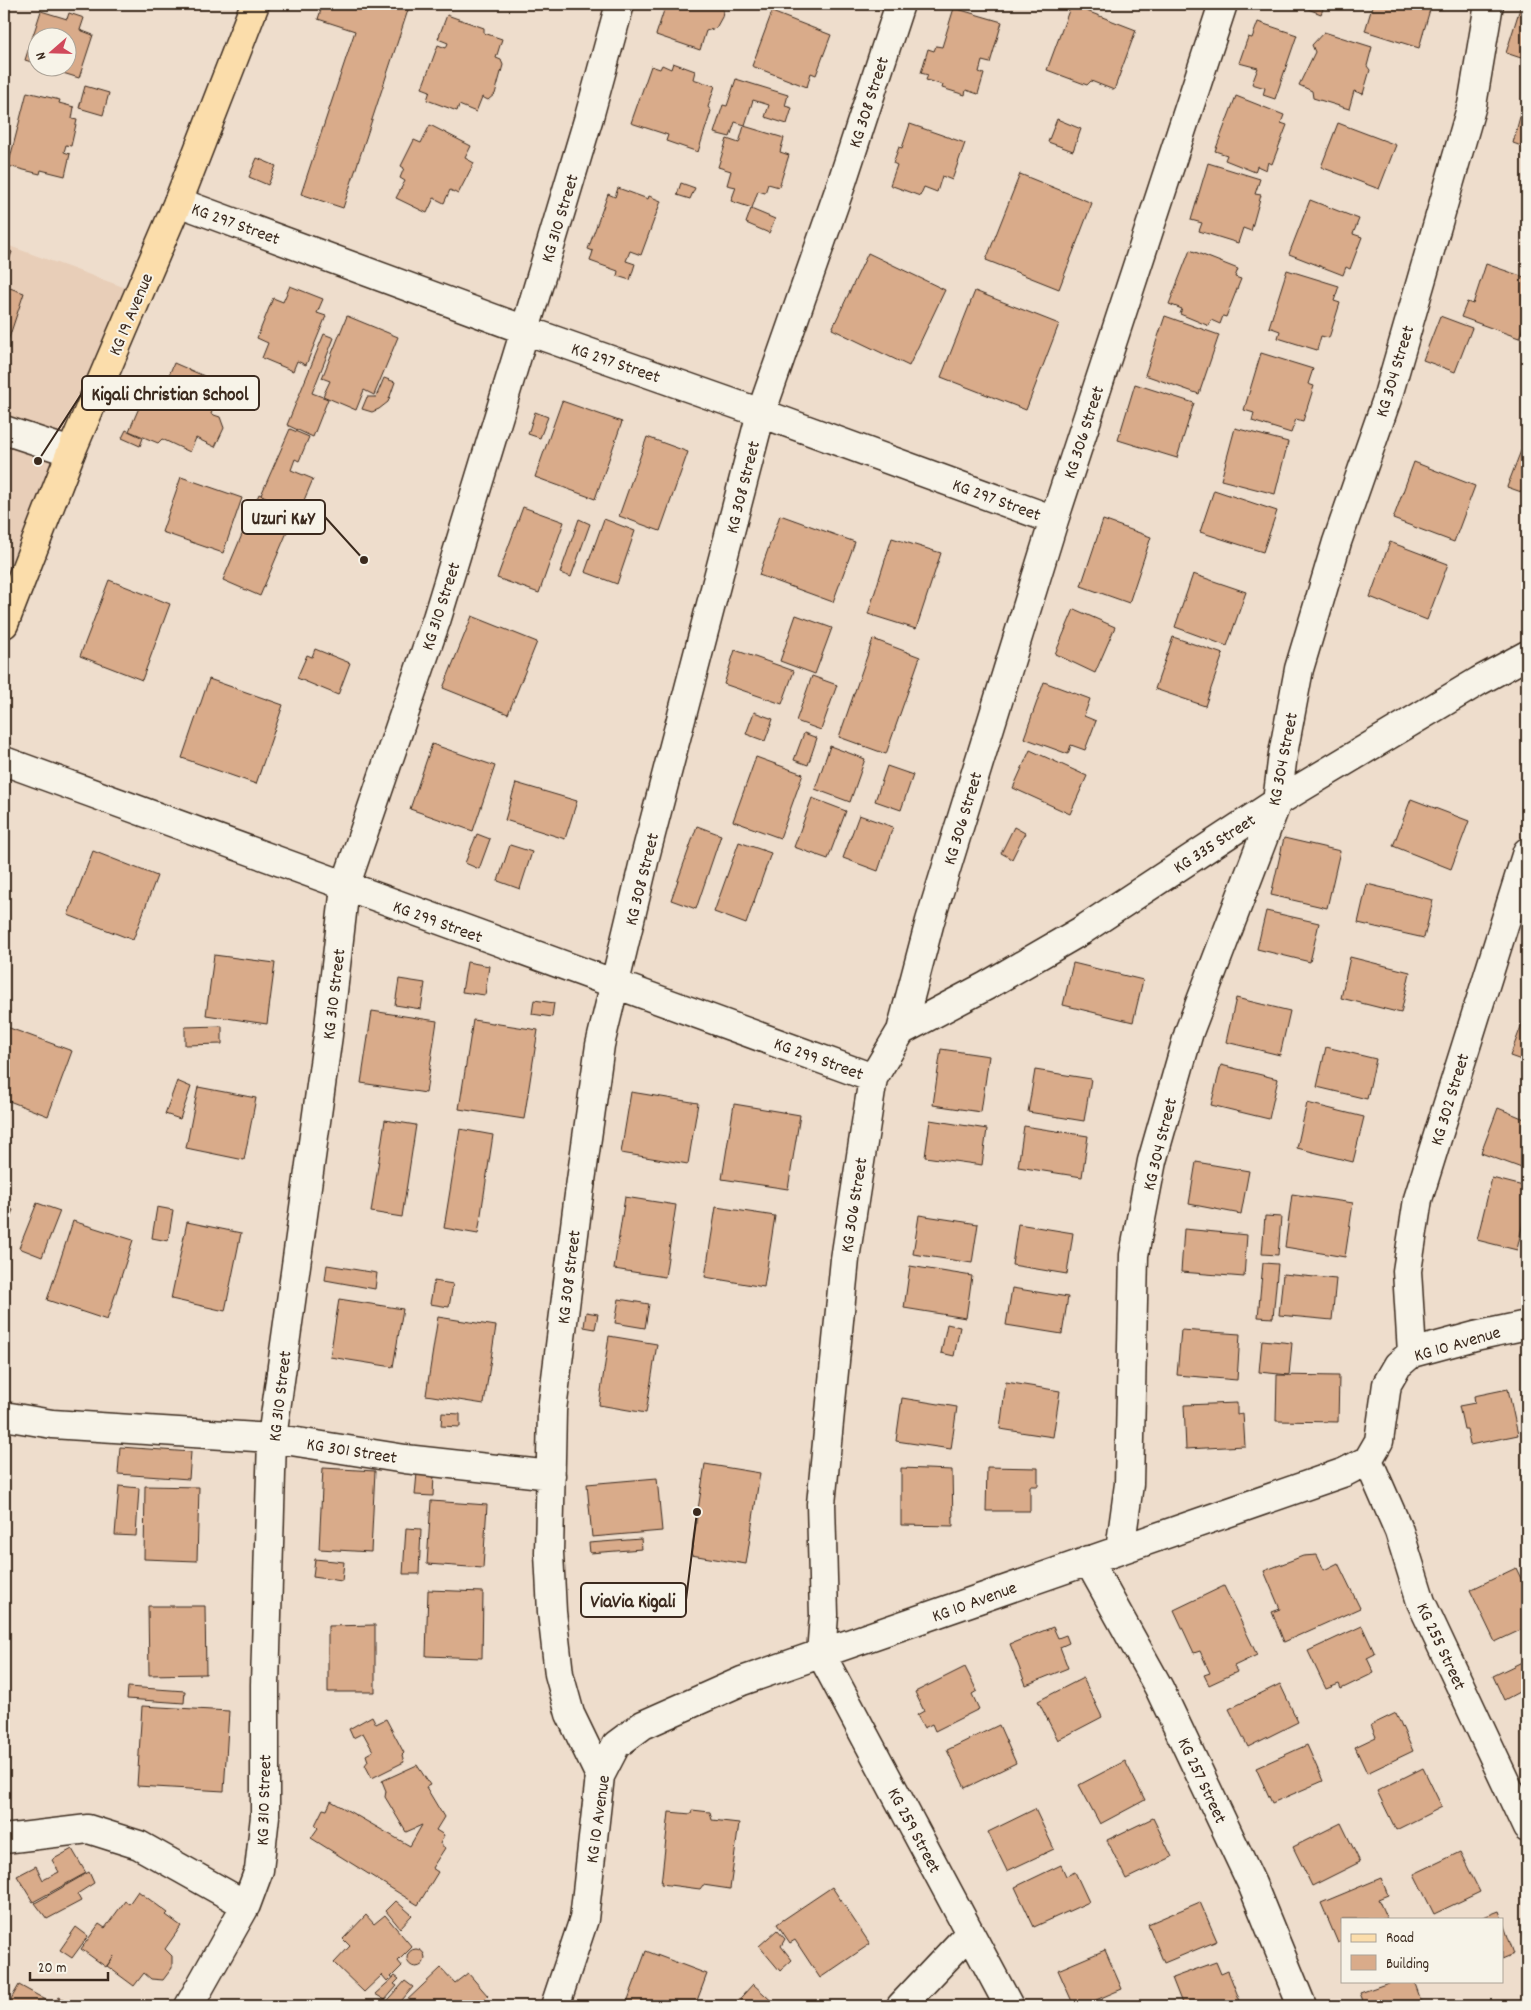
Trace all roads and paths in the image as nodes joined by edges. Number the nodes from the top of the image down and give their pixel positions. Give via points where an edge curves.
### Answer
1 (256, 4) edge
2 (620, 4) edge
3 (900, 4) edge
4 (1223, 4) edge
5 (1488, 4) edge
6 (178, 202) junction
7 (525, 330) junction
8 (761, 413) junction
9 (4, 430) edge
10 (71, 452) junction
11 (1054, 520) junction
12 (4, 624) edge
13 (1527, 655) edge
14 (4, 761) edge
15 (1277, 802) junction
16 (1527, 852) edge
17 (345, 887) junction
18 (615, 985) junction
19 (901, 1031) junction
20 (873, 1078) junction
21 (1527, 1325) edge
22 (1412, 1353) junction
23 (4, 1416) edge
24 (272, 1438) junction
25 (1368, 1460) junction
26 (551, 1474) junction
27 (1120, 1550) junction
28 (1088, 1560) junction
29 (821, 1654) junction
30 (600, 1776) junction
31 (1527, 1828) edge
32 (4, 1839) edge
33 (246, 1905) junction
34 (970, 1933) junction
35 (190, 2006) edge
36 (555, 2006) edge
37 (901, 2006) edge
38 (1009, 2006) edge
39 (1302, 2006) edge

1 - 6 main road, KG 19 Avenue
2 - 7 street, KG 310 Street
3 - 8 street, KG 308 Street
4 - 11 street, KG 306 Street
5 - 15 street, KG 304 Street via 1472,105 1386,399 1299,669
6 - 7 street, KG 297 Street
6 - 10 main road, KG 19 Avenue
7 - 8 street, KG 297 Street
7 - 17 street, KG 310 Street via 437,618
8 - 11 street, KG 297 Street
8 - 18 street, KG 308 Street via 646,853
9 - 10 street
10 - 12 main road, KG 19 Avenue
11 - 19 street, KG 306 Street via 930,921
13 - 15 street, KG 335 Street
14 - 17 street, KG 299 Street
15 - 19 street, KG 335 Street via 1081,930
15 - 27 street, KG 304 Street via 1189,1032 1152,1161 1134,1255 1129,1484
16 - 22 street, KG 302 Street via 1418,1199 1406,1272
17 - 18 street, KG 299 Street
17 - 24 street, KG 310 Street via 328,1035
18 - 20 street, KG 299 Street
18 - 26 street, KG 308 Street via 600,1046 578,1202 552,1410
19 - 20 street, KG 306 Street
20 - 29 street, KG 306 Street via 844,1259 821,1504 824,1615
21 - 22 street, KG 10 Avenue
22 - 25 street, KG 10 Avenue via 1398,1365 1387,1384 1379,1442
23 - 24 street, KG 301 Street via 52,1424
24 - 26 street, KG 301 Street via 405,1459
24 - 33 street, KG 310 Street via 264,1816 258,1870
25 - 27 street, KG 10 Avenue via 1345,1472
25 - 31 street, KG 255 Street via 1399,1531 1421,1602
26 - 30 street, KG 308 Street via 552,1612 559,1674 570,1714
27 - 28 street, KG 10 Avenue
28 - 29 street, KG 10 Avenue
28 - 39 street, KG 257 Street via 1159,1688 1252,1884
29 - 30 street, KG 10 Avenue via 742,1681 643,1725 616,1745
29 - 34 street, KG 259 Street
30 - 36 street, KG 10 Avenue via 584,1919
32 - 33 street via 88,1829 139,1845
33 - 35 street, KG 310 Street
34 - 37 street
34 - 38 street, KG 259 Street

